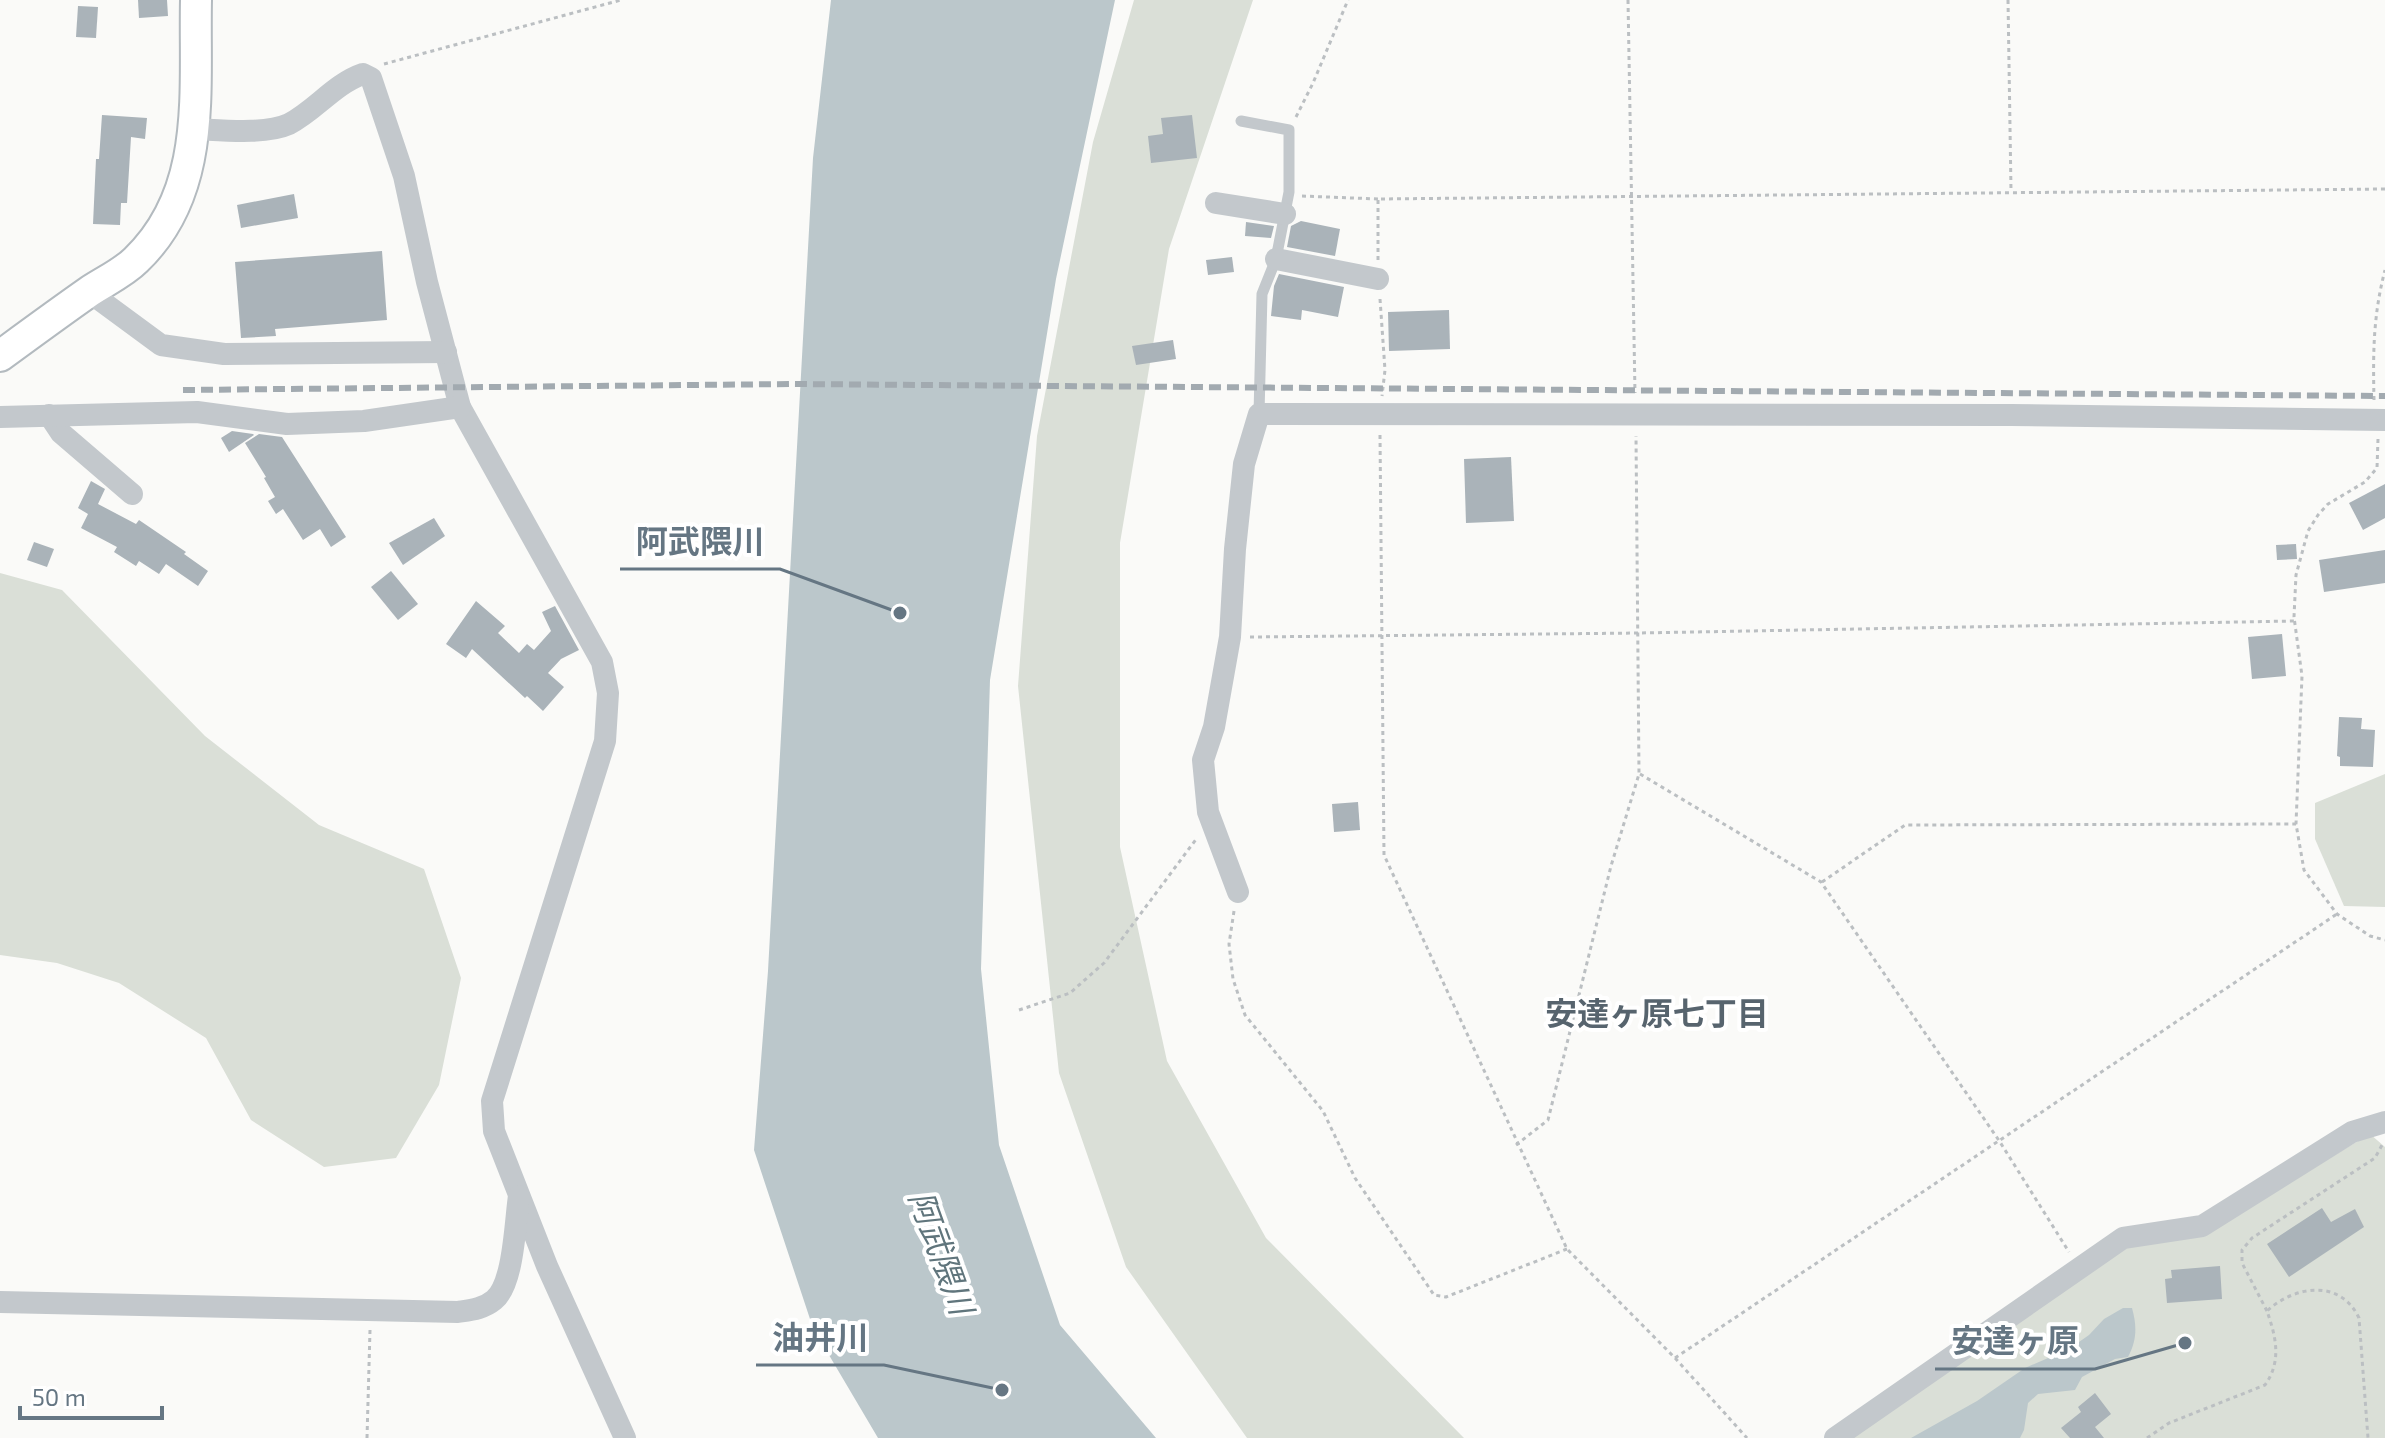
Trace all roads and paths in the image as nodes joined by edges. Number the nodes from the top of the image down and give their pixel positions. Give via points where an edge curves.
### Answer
1 (196, 0) edge
2 (621, 0) edge
3 (1348, 0) edge
4 (1628, 0) edge
5 (2008, 0) edge
6 (363, 74) junction
7 (1241, 121) dead end
8 (194, 129) junction
9 (1289, 130) junction
10 (2385, 189) edge
11 (2011, 191) junction
12 (1632, 196) junction
13 (1378, 199) junction
14 (1216, 203) dead end
15 (1286, 205) junction
16 (1276, 259) junction
17 (2385, 270) edge
18 (1378, 279) junction
19 (89, 292) junction
20 (446, 352) junction
21 (0, 356) edge
22 (460, 407) junction
23 (1259, 414) junction
24 (1380, 414) junction
25 (49, 415) junction
26 (1635, 416) junction
27 (0, 417) edge
28 (2380, 420) edge
29 (132, 494) dead end
30 (2294, 621) junction
31 (1639, 633) junction
32 (1382, 636) junction
33 (1230, 637) junction
34 (1639, 774) junction
35 (1211, 818) junction
36 (2296, 824) junction
37 (1821, 882) junction
38 (1238, 892) joint
39 (2337, 914) junction
40 (2385, 940) edge
41 (1019, 1010) dead end
42 (2385, 1122) edge
43 (2385, 1139) edge
44 (2000, 1142) junction
45 (1516, 1145) junction
46 (519, 1195) junction
47 (1567, 1249) junction
48 (2080, 1269) junction
49 (0, 1302) edge
50 (371, 1310) junction
51 (2267, 1311) junction
52 (1675, 1358) junction
53 (367, 1438) edge
54 (625, 1438) edge
55 (1747, 1438) edge
56 (1835, 1438) edge
57 (2147, 1438) edge
58 (2368, 1438) edge

1 - 8 street
2 - 6 path
3 - 9 path
4 - 12 path
5 - 11 path
6 - 8 street via 288,124 253,131
6 - 20 street via 371,78 404,176
7 - 9 lane
8 - 19 street via 179,199 160,235 133,263
9 - 15 lane
10 - 11 path
11 - 12 path
12 - 13 path
12 - 26 path
13 - 15 path via 1338,196
13 - 18 path
14 - 15 street
15 - 16 lane
16 - 18 street
16 - 23 lane via 1262,294
17 - 28 path via 2373,340
18 - 24 path via 1385,370
19 - 20 street via 161,345 224,354
19 - 21 street
20 - 22 street
22 - 25 street via 364,421 287,424 197,412
22 - 46 street via 602,662 608,693 605,741 492,1101 494,1131
23 - 24 street
23 - 33 street via 1244,464
24 - 26 street
24 - 32 path
25 - 27 street
25 - 29 street via 61,433
26 - 28 street
26 - 31 path
28 - 30 path via 2377,468 2365,482 2328,504 2308,531 2296,575
30 - 31 path
30 - 36 path via 2302,676
31 - 32 path
31 - 34 path
32 - 33 path
32 - 45 path via 1384,855
33 - 35 street via 1203,760
34 - 37 path
34 - 45 path via 1548,1120
35 - 38 street
35 - 41 path via 1104,963 1070,993
36 - 37 path via 1905,825
36 - 39 path via 2304,870
37 - 44 path
38 - 47 path via 1229,944 1245,1015 1323,1111 1355,1178 1434,1295 1446,1297
39 - 40 path
39 - 44 path
42 - 48 street via 2352,1132 2202,1226 2123,1238
43 - 51 path via 2375,1158 2252,1238 2242,1250 2242,1263
44 - 48 path
44 - 52 path
45 - 47 path
46 - 50 street via 508,1270 496,1298 481,1308 458,1312
46 - 54 street
47 - 52 path
48 - 56 street
49 - 50 street
50 - 53 path
51 - 57 path via 2277,1349 2265,1385 2169,1423
51 - 58 path via 2280,1299 2313,1290 2342,1296 2353,1306 2359,1318
52 - 55 path

